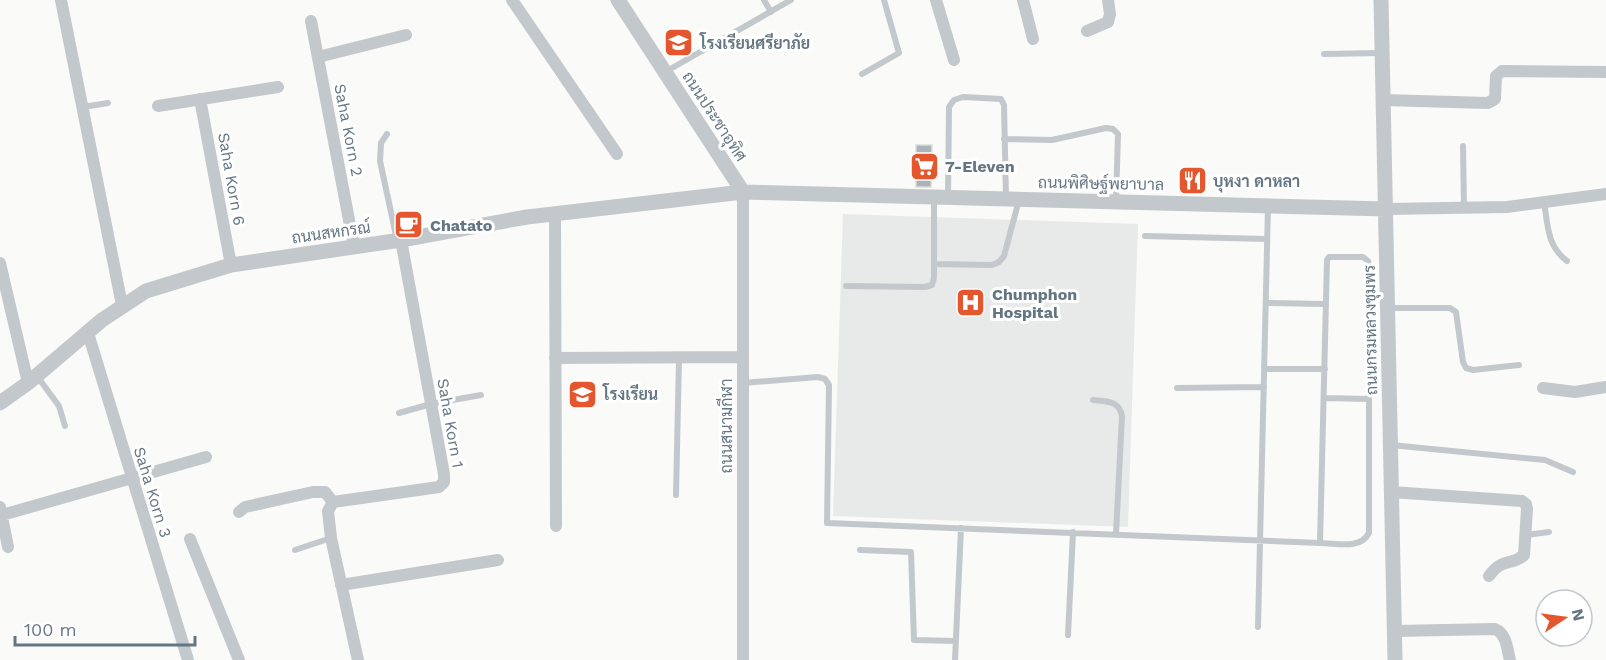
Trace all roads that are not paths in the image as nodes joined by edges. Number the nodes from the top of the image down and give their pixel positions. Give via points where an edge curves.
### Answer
1 (61, 0) edge
2 (512, 0) edge
3 (618, 0) edge
4 (764, 0) edge
5 (791, 0) edge
6 (884, 0) edge
7 (936, 0) edge
8 (1023, 0) edge
9 (1108, 0) edge
10 (1382, 0) edge
11 (771, 12) junction
12 (311, 21) dead end
13 (1088, 31) dead end
14 (406, 35) dead end
15 (1032, 39) dead end
16 (1383, 53) junction
17 (1324, 54) dead end
18 (318, 57) junction
19 (954, 60) dead end
20 (665, 72) junction
21 (1606, 72) edge
22 (862, 74) dead end
23 (278, 87) dead end
24 (200, 99) junction
25 (1383, 100) junction
26 (108, 103) dead end
27 (158, 106) dead end
28 (82, 107) junction
29 (387, 134) dead end
30 (1004, 139) junction
31 (1463, 146) dead end
32 (617, 154) dead end
33 (743, 192) junction
34 (1606, 194) edge
35 (941, 197) junction
36 (1013, 199) junction
37 (1116, 202) junction
38 (1544, 202) junction
39 (1268, 206) junction
40 (1464, 208) junction
41 (1386, 209) junction
42 (555, 214) junction
43 (1145, 236) dead end
44 (1267, 239) junction
45 (399, 240) junction
46 (354, 246) junction
47 (1567, 261) dead end
48 (0, 263) edge
49 (934, 264) junction
50 (231, 265) junction
51 (846, 286) dead end
52 (1266, 303) junction
53 (1324, 304) junction
54 (122, 305) junction
55 (1387, 308) junction
56 (88, 333) junction
57 (679, 357) junction
58 (743, 357) junction
59 (555, 358) junction
60 (1519, 365) dead end
61 (1264, 369) junction
62 (1325, 369) junction
63 (32, 379) junction
64 (743, 383) junction
65 (1264, 387) junction
66 (1606, 387) edge
67 (1177, 388) dead end
68 (1543, 388) dead end
69 (481, 395) dead end
70 (1325, 399) junction
71 (1369, 399) junction
72 (1093, 400) dead end
73 (0, 403) edge
74 (430, 404) junction
75 (399, 413) dead end
76 (65, 426) dead end
77 (1390, 445) junction
78 (206, 457) dead end
79 (1574, 472) dead end
80 (132, 478) junction
81 (1391, 492) junction
82 (676, 495) dead end
83 (333, 502) junction
84 (1, 511) edge
85 (239, 513) dead end
86 (556, 526) dead end
87 (961, 528) junction
88 (1073, 532) junction
89 (1549, 532) dead end
90 (1116, 534) junction
91 (1526, 535) junction
92 (331, 538) junction
93 (190, 539) dead end
94 (1260, 540) junction
95 (1320, 543) junction
96 (8, 547) dead end
97 (295, 550) dead end
98 (860, 550) dead end
99 (498, 560) dead end
100 (1489, 576) dead end
101 (340, 585) junction
102 (1258, 627) dead end
103 (1395, 631) junction
104 (1068, 635) dead end
105 (956, 641) junction
106 (188, 660) edge
107 (239, 660) edge
108 (358, 660) edge
109 (743, 660) edge
110 (955, 660) edge
111 (1395, 660) edge
112 (1510, 660) edge

1 - 28 street
2 - 32 street
3 - 20 street, ถนนประชาอุทิศ
4 - 11 lane
5 - 11 lane
6 - 22 lane via 899,53
7 - 19 street
8 - 15 street
9 - 13 street via 1108,21
10 - 16 street, ถนนกรมหลวงชุมพร
11 - 20 lane
12 - 18 street, Saha Korn 2
14 - 18 street
16 - 17 lane
16 - 25 street, ถนนกรมหลวงชุมพร
18 - 46 street, Saha Korn 2
20 - 33 street, ถนนประชาอุทิศ
21 - 25 street via 1502,71 1496,76 1495,99 1488,103
23 - 24 street
24 - 27 street
24 - 50 street, Saha Korn 6
25 - 41 street, ถนนกรมหลวงชุมพร
26 - 28 lane
28 - 54 street
29 - 45 lane via 381,143 380,161
30 - 35 lane via 1004,105 1000,99 954,100 949,107
30 - 36 lane
30 - 37 lane via 1052,140 1113,129 1118,134
31 - 40 lane
33 - 35 street, ถนนพิศิษฐ์พยาบาล
33 - 42 street, ถนนสหกรณ์
33 - 58 street, ถนนสนามกีฬา
34 - 38 street
35 - 36 street, ถนนพิศิษฐ์พยาบาล
35 - 49 lane
36 - 37 street, ถนนพิศิษฐ์พยาบาล
36 - 49 lane via 1004,255 999,262
37 - 39 street, ถนนพิศิษฐ์พยาบาล
38 - 40 street
38 - 47 lane via 1556,253
39 - 41 street, ถนนพิศิษฐ์พยาบาล
39 - 44 lane
40 - 41 street
41 - 55 street, ถนนกรมหลวงชุมพร
42 - 45 street, ถนนสหกรณ์
42 - 59 street
43 - 44 lane
44 - 52 lane
45 - 46 street, ถนนสหกรณ์
45 - 74 street, Saha Korn 1
46 - 50 street, ถนนสหกรณ์
48 - 63 street
49 - 51 lane via 932,285 925,287
50 - 54 street, ถนนสหกรณ์ via 146,291
52 - 53 lane
52 - 61 lane
53 - 62 lane
53 - 71 lane via 1329,257 1363,257 1368,261
54 - 56 street, ถนนสหกรณ์
55 - 60 lane via 1450,308 1456,312 1466,368
55 - 77 street, ถนนกรมหลวงชุมพร
56 - 63 street, ถนนสหกรณ์
56 - 80 street, Saha Korn 3
57 - 58 street
57 - 59 street
57 - 82 lane
58 - 64 street, ถนนสนามกีฬา
59 - 86 street
61 - 62 lane
61 - 65 lane
62 - 70 lane
63 - 73 street, ถนนสหกรณ์
63 - 76 lane via 59,406
64 - 87 lane via 818,377 830,385 827,523
64 - 109 street, ถนนสนามกีฬา
65 - 67 lane
65 - 94 lane
66 - 68 street via 1575,392
69 - 74 lane
70 - 71 lane
70 - 95 lane
71 - 95 lane via 1369,533 1359,544
72 - 90 lane via 1121,407
74 - 75 lane
74 - 83 street, Saha Korn 1 via 444,482 439,487
77 - 79 lane via 1545,460
77 - 81 street, ถนนกรมหลวงชุมพร
78 - 80 street
80 - 84 street
80 - 106 street, Saha Korn 3
81 - 91 street via 1522,501 1527,509
81 - 103 street, ถนนกรมหลวงชุมพร
83 - 85 street via 326,492 313,492 245,507
83 - 92 street via 328,511
84 - 96 street
87 - 88 lane
87 - 105 lane
88 - 90 lane
88 - 104 lane
89 - 91 lane
90 - 94 lane
91 - 100 street via 1524,555 1502,563
92 - 97 lane
92 - 101 street
93 - 107 street
94 - 95 lane
94 - 102 lane
98 - 105 lane via 911,552 914,640
99 - 101 street
101 - 108 street
103 - 111 street, ถนนกรมหลวงชุมพร
103 - 112 street via 1495,629 1504,637
105 - 110 lane

